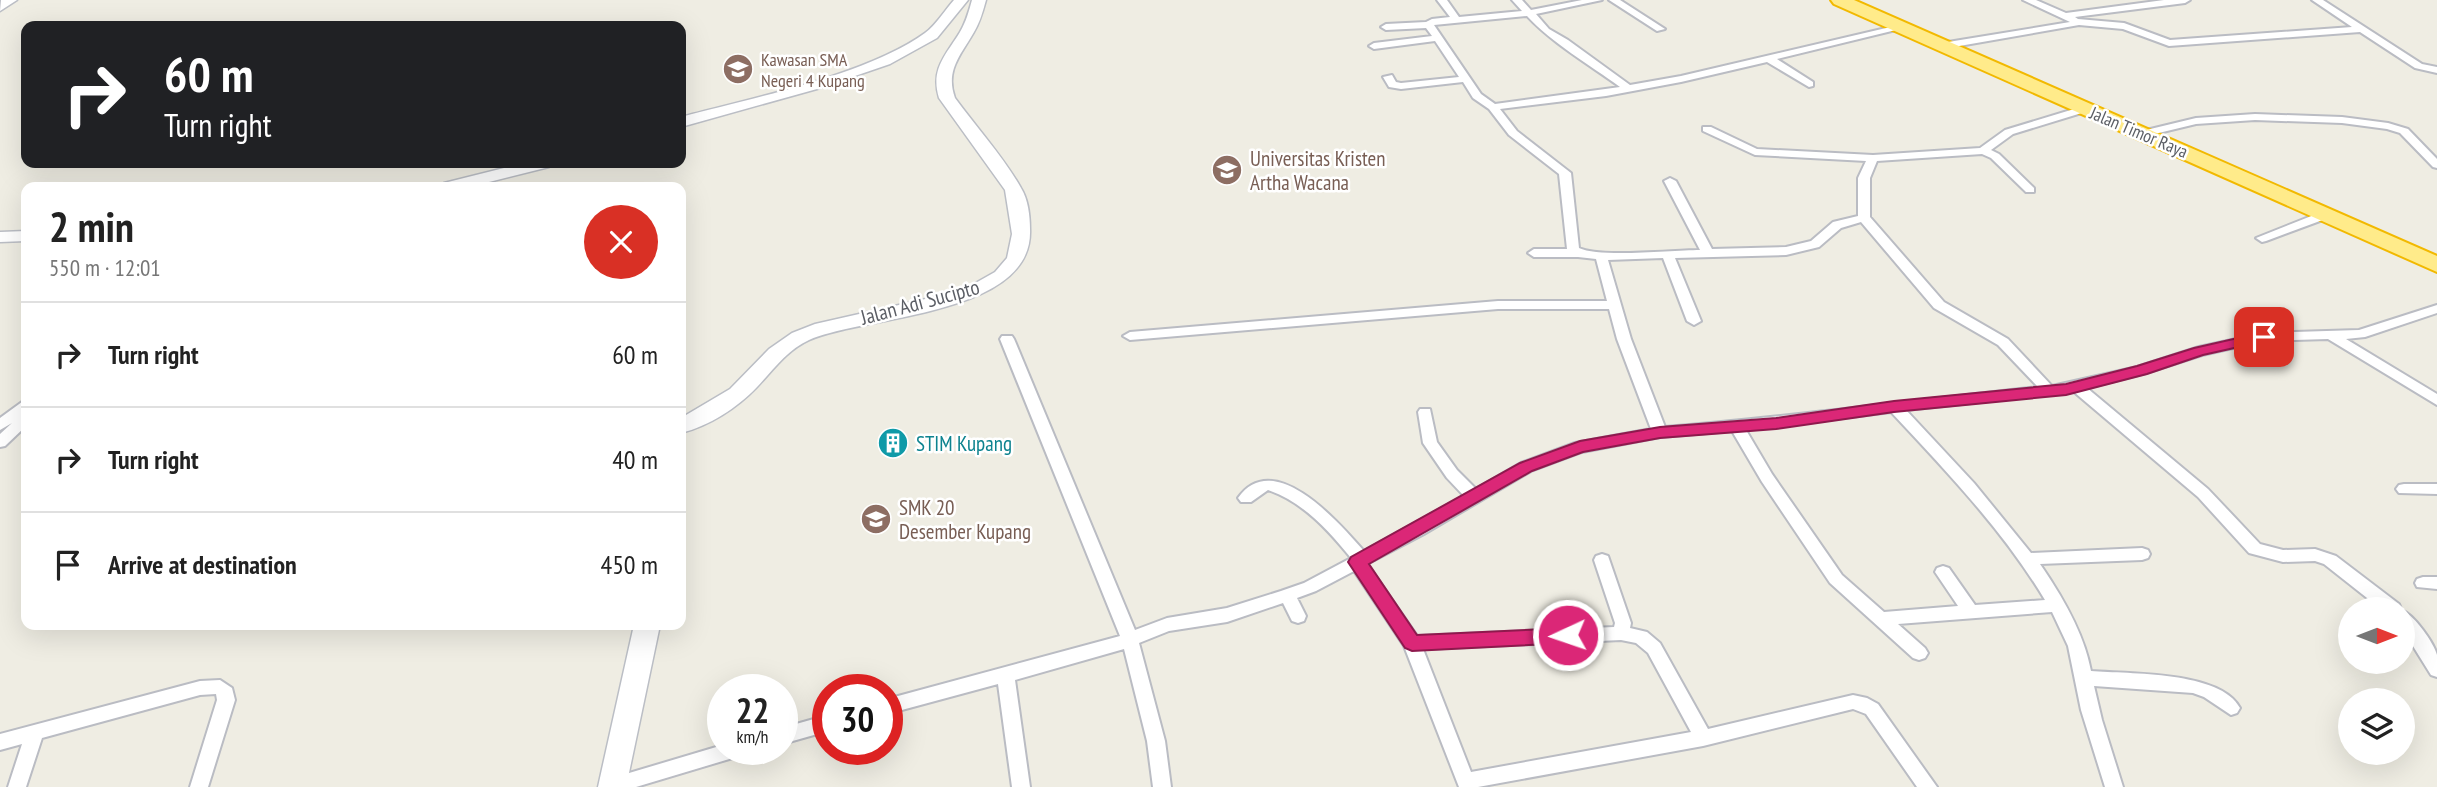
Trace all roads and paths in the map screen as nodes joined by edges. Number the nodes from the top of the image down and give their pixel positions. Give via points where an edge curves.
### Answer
1 (10, 0) edge
2 (961, 0) edge
3 (979, 0) edge
4 (1442, 0) edge
5 (1517, 0) edge
6 (1597, 0) edge
7 (1614, 0) edge
8 (1840, 0) edge
9 (2028, 0) edge
10 (2185, 0) edge
11 (2317, 0) edge
12 (0, 7) edge
13 (1528, 13) junction
14 (2065, 16) junction
15 (1457, 20) junction
16 (2076, 22) junction
17 (1429, 25) junction
18 (1386, 27) dead end
19 (1899, 28) junction
20 (1660, 29) dead end
21 (2362, 29) junction
22 (1439, 38) junction
23 (1374, 46) dead end
24 (1942, 46) junction
25 (1768, 58) junction
26 (2437, 70) edge
27 (1388, 78) dead end
28 (1466, 79) junction
29 (1809, 84) dead end
30 (1627, 88) junction
31 (1493, 107) junction
32 (2084, 109) junction
33 (686, 121) edge
34 (1707, 129) dead end
35 (2142, 134) junction
36 (1983, 151) junction
37 (1873, 158) junction
38 (2437, 165) edge
39 (524, 168) edge
40 (469, 182) edge
41 (1677, 186) dead end
42 (2030, 190) dead end
43 (2324, 215) junction
44 (1864, 218) junction
45 (21, 236) edge
46 (0, 237) edge
47 (2262, 238) dead end
48 (0, 247) edge
49 (21, 247) edge
50 (1534, 253) dead end
51 (1577, 253) junction
52 (1708, 254) junction
53 (1668, 255) junction
54 (1601, 256) junction
55 (2437, 265) edge
56 (1616, 305) junction
57 (2437, 309) edge
58 (1694, 321) dead end
59 (1130, 336) dead end
60 (2330, 336) junction
61 (1007, 339) dead end
62 (2077, 387) junction
63 (2048, 390) junction
64 (2437, 400) edge
65 (1894, 407) junction
66 (21, 409) edge
67 (1425, 412) dead end
68 (21, 420) edge
69 (686, 423) edge
70 (1737, 427) junction
71 (4, 428) edge
72 (1660, 432) junction
73 (0, 442) edge
74 (2404, 489) dead end
75 (2437, 489) edge
76 (1474, 497) junction
77 (1246, 499) dead end
78 (2142, 554) dead end
79 (2027, 559) junction
80 (1359, 560) junction
81 (1602, 560) dead end
82 (1943, 572) dead end
83 (1287, 595) junction
84 (2378, 597) edge
85 (2057, 605) junction
86 (1971, 612) junction
87 (1298, 616) dead end
88 (1880, 619) junction
89 (646, 630) edge
90 (1621, 633) junction
91 (2415, 633) edge
92 (1129, 638) junction
93 (1412, 643) junction
94 (1919, 653) dead end
95 (2437, 670) edge
96 (1006, 675) junction
97 (2083, 678) junction
98 (903, 702) edge
99 (2231, 708) dead end
100 (35, 733) junction
101 (1703, 738) junction
102 (0, 742) edge
103 (707, 758) edge
104 (1467, 784) edge
105 (17, 787) edge
106 (199, 787) edge
107 (611, 787) edge
108 (1021, 787) edge
109 (1162, 787) edge
110 (1928, 787) edge
111 (2114, 787) edge

1 - 12 main road
2 - 33 main road via 933,35 885,61
3 - 69 main road, Jalan Adi Sucipto via 941,82 947,98 1014,190 1021,236 1017,258 1008,270 980,288 801,336 775,354 727,402
4 - 15 street
5 - 13 street
6 - 13 street
7 - 20 street
8 - 19 highway, Jalan Timor Raya
9 - 14 street
10 - 14 street
11 - 21 street
13 - 15 street
13 - 30 street via 1546,32
14 - 16 street
15 - 17 street
16 - 21 street via 2124,26 2169,43
16 - 24 street
17 - 18 street
17 - 22 street
19 - 24 highway, Jalan Timor Raya
19 - 25 street
21 - 26 street via 2419,66
22 - 23 street
22 - 28 street
24 - 32 highway, Jalan Timor Raya
25 - 29 street
25 - 30 street
27 - 28 street via 1401,86
28 - 31 street via 1477,96
30 - 31 street
31 - 51 street via 1513,133 1565,173 1572,246
32 - 35 highway, Jalan Timor Raya
32 - 36 street via 2009,132
34 - 37 street via 1755,152
35 - 38 street via 2196,121 2255,117 2342,120 2404,131
35 - 43 highway, Jalan Timor Raya
36 - 37 street
36 - 42 street via 1995,156
37 - 44 street via 1864,178
39 - 40 main road
41 - 52 street
43 - 47 street
43 - 55 highway, Jalan Timor Raya
44 - 52 street via 1837,225 1802,249
44 - 63 street via 1939,305 2003,342
45 - 46 main road
48 - 49 main road
50 - 51 street
51 - 54 street
52 - 53 street
53 - 54 street
53 - 58 street
54 - 56 street
56 - 59 street via 1498,305
56 - 72 street via 1639,383
57 - 60 street via 2360,334
60 - 62 street via 2264,337
60 - 64 street
61 - 92 street
62 - 63 street
62 - 84 street via 2203,493 2255,549 2330,560
63 - 65 street
65 - 70 street
65 - 79 street via 1964,481
66 - 71 street
67 - 76 street via 1430,443
68 - 71 street
70 - 72 street
70 - 88 street via 1820,559
71 - 73 street
72 - 76 street via 1597,443 1548,458
74 - 75 street
76 - 80 street
77 - 80 street via 1266,484 1301,500 1324,517
78 - 79 street
79 - 85 street
80 - 83 street
80 - 93 street
81 - 90 street via 1623,623
82 - 86 street
83 - 87 street
83 - 92 street via 1227,615 1167,625
85 - 86 street
85 - 97 street via 2075,641
86 - 88 street
88 - 94 street
89 - 107 main road
90 - 93 street
90 - 101 street via 1641,638 1654,648
91 - 95 street
92 - 96 street via 1108,648
92 - 109 street via 1156,741
93 - 104 street
96 - 98 street
96 - 108 street
97 - 99 street via 2193,685
97 - 111 street
100 - 102 street
100 - 105 street
100 - 106 street via 200,688 220,687 226,700
101 - 104 street
101 - 110 street via 1861,703 1872,709
103 - 107 street

